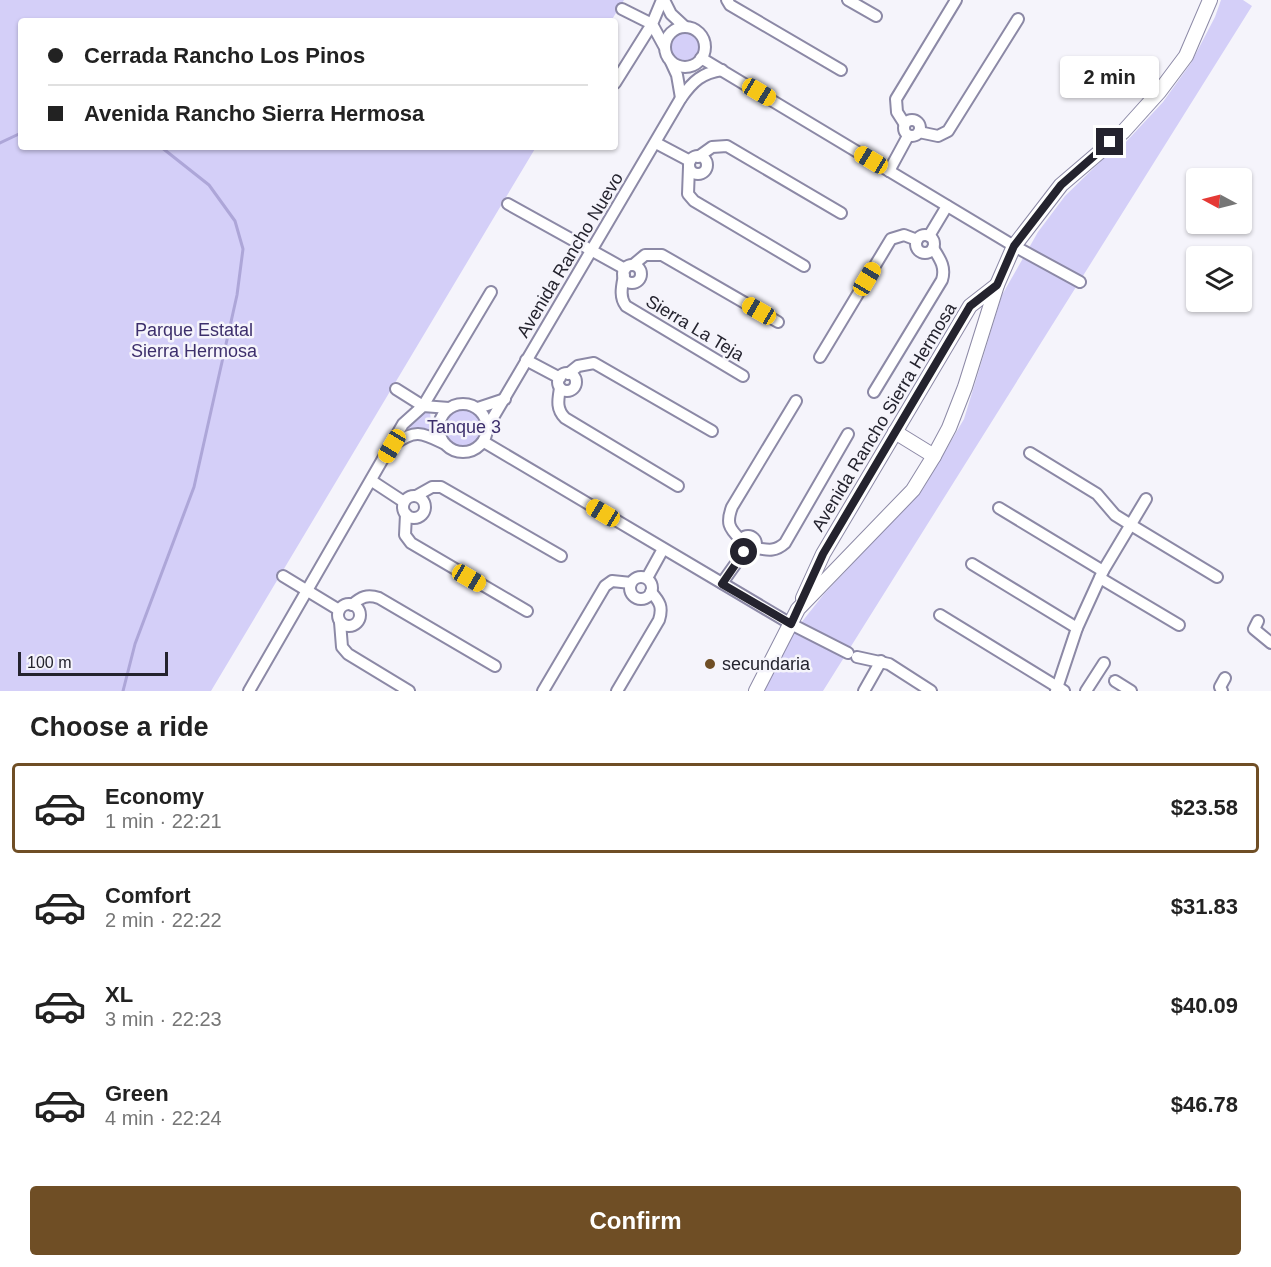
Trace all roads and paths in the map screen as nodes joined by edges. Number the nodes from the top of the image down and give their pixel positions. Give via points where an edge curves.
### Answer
1 (663, 0) edge
2 (727, 0) edge
3 (848, 0) edge
4 (956, 0) edge
5 (1210, 0) edge
6 (622, 9) dead end
7 (876, 16) dead end
8 (1018, 20) dead end
9 (651, 24) junction
10 (685, 27) junction
11 (664, 46) junction
12 (698, 61) junction
13 (671, 62) junction
14 (1111, 65) dead end
15 (722, 70) junction
16 (841, 70) dead end
17 (618, 78) edge
18 (693, 82) junction
19 (1159, 92) junction
20 (681, 98) junction
21 (904, 123) junction
22 (920, 132) junction
23 (908, 136) junction
24 (656, 143) junction
25 (692, 162) junction
26 (889, 171) junction
27 (508, 204) dead end
28 (947, 206) junction
29 (841, 213) dead end
30 (923, 238) junction
31 (1014, 246) junction
32 (591, 251) junction
33 (804, 266) dead end
34 (627, 270) junction
35 (1080, 282) dead end
36 (997, 285) junction
37 (491, 292) dead end
38 (778, 322) dead end
39 (820, 357) dead end
40 (526, 360) junction
41 (743, 376) dead end
42 (563, 380) junction
43 (396, 389) dead end
44 (874, 392) dead end
45 (506, 399) junction
46 (796, 401) dead end
47 (423, 406) junction
48 (449, 408) junction
49 (478, 408) junction
50 (488, 426) junction
51 (712, 431) dead end
52 (895, 432) junction
53 (848, 434) dead end
54 (484, 441) junction
55 (444, 442) junction
56 (392, 446) junction
57 (1030, 453) dead end
58 (934, 456) junction
59 (372, 481) junction
60 (678, 486) dead end
61 (416, 496) junction
62 (1146, 499) dead end
63 (404, 502) junction
64 (999, 508) dead end
65 (406, 514) junction
66 (1131, 525) junction
67 (740, 539) junction
68 (756, 548) junction
69 (663, 549) junction
70 (744, 552) junction
71 (561, 556) dead end
72 (972, 564) dead end
73 (1101, 575) junction
74 (283, 576) dead end
75 (1216, 577) dead end
76 (646, 578) junction
77 (631, 583) junction
78 (722, 584) junction
79 (308, 591) junction
80 (651, 592) junction
81 (352, 604) junction
82 (798, 609) junction
83 (339, 610) junction
84 (527, 611) dead end
85 (940, 615) dead end
86 (1258, 621) dead end
87 (340, 622) junction
88 (791, 624) junction
89 (1179, 625) dead end
90 (1077, 627) junction
91 (1271, 643) edge
92 (882, 661) junction
93 (1104, 663) dead end
94 (495, 666) dead end
95 (1225, 678) dead end
96 (1115, 681) dead end
97 (1059, 690) edge
98 (249, 691) edge
99 (410, 691) edge
100 (543, 691) edge
101 (617, 691) edge
102 (756, 691) edge
103 (864, 691) edge
104 (931, 691) edge
105 (1086, 691) edge
106 (1131, 691) edge
107 (1222, 691) edge

1 - 9 street
1 - 10 street
2 - 16 street
3 - 7 street
4 - 21 street via 896,99 897,112
5 - 19 street, Avenida Rancho Sierra Hermosa via 1186,56
6 - 9 street
8 - 22 street via 948,131 938,136
9 - 11 street
9 - 17 street
10 - 11 street via 671,32
10 - 12 street via 698,32 705,44
11 - 13 street
12 - 13 street via 687,67
12 - 15 street
12 - 18 street
13 - 20 street
14 - 19 street
15 - 18 street via 710,71
15 - 26 street
18 - 20 street, Avenida Rancho Nuevo
19 - 31 street, Avenida Rancho Sierra Hermosa via 1123,132 1061,185
20 - 24 street, Avenida Rancho Nuevo
21 - 22 street via 914,119
21 - 23 street
22 - 23 street
23 - 26 street
24 - 25 street
24 - 32 street, Avenida Rancho Nuevo
25 - 29 street via 712,147 727,146
25 - 33 street via 686,183 694,201
26 - 28 street
27 - 32 street
28 - 30 street
28 - 31 street
30 - 39 street via 904,235 891,239
30 - 44 street via 916,246 927,253 933,248 945,272
31 - 35 street
31 - 36 street, Avenida Rancho Sierra Hermosa
32 - 34 street
32 - 40 street, Avenida Rancho Nuevo
34 - 38 street via 645,255 662,255
34 - 41 street, Sierra La Teja via 621,291 626,306
36 - 52 street, Avenida Rancho Sierra Hermosa via 970,306
36 - 58 street, Avenida Rancho Sierra Hermosa via 965,387
37 - 47 street
40 - 42 street
40 - 45 street, Avenida Rancho Nuevo
42 - 51 street via 578,366 594,363
42 - 60 street via 559,413
43 - 47 street
45 - 49 street
45 - 50 street, Avenida Rancho Nuevo
46 - 67 street via 732,507 729,528
47 - 48 street
47 - 56 street via 404,424
48 - 49 street via 469,404
48 - 55 street via 439,424
49 - 50 street
50 - 54 street
52 - 58 street
52 - 82 street, Avenida Rancho Sierra Hermosa via 823,554
53 - 68 street via 785,543 771,550
54 - 55 street via 469,452 450,449
54 - 69 street
55 - 56 street via 409,434
56 - 59 street
57 - 66 street via 1096,494
58 - 82 street, Avenida Rancho Sierra Hermosa via 913,490
59 - 63 street
59 - 79 street
61 - 63 street
61 - 65 street via 424,510 416,518
61 - 71 street via 432,487 441,487
62 - 66 street
63 - 65 street
64 - 73 street
65 - 84 street via 405,535 411,543
66 - 73 street
66 - 75 street
67 - 68 street via 749,535
67 - 70 street
68 - 70 street
69 - 76 street
69 - 78 street
70 - 78 street
72 - 90 street
73 - 89 street
73 - 90 street
74 - 79 street
76 - 77 street via 635,578
76 - 80 street
77 - 80 street via 631,594 636,597 647,597
77 - 100 street via 612,581 605,586
78 - 88 street
79 - 83 street
79 - 98 street
80 - 101 street via 660,601 659,620
81 - 83 street
81 - 87 street via 359,611 358,621 350,626
81 - 94 street via 370,595 379,598
82 - 88 street, Avenida Rancho Sierra Hermosa
83 - 87 street
85 - 97 street
86 - 91 street via 1256,634
87 - 99 street via 342,647 348,654
88 - 92 street via 852,655
88 - 102 street, Avenida Rancho Sierra Hermosa
90 - 97 street
92 - 103 street
92 - 104 street
93 - 105 street
95 - 107 street
96 - 106 street

